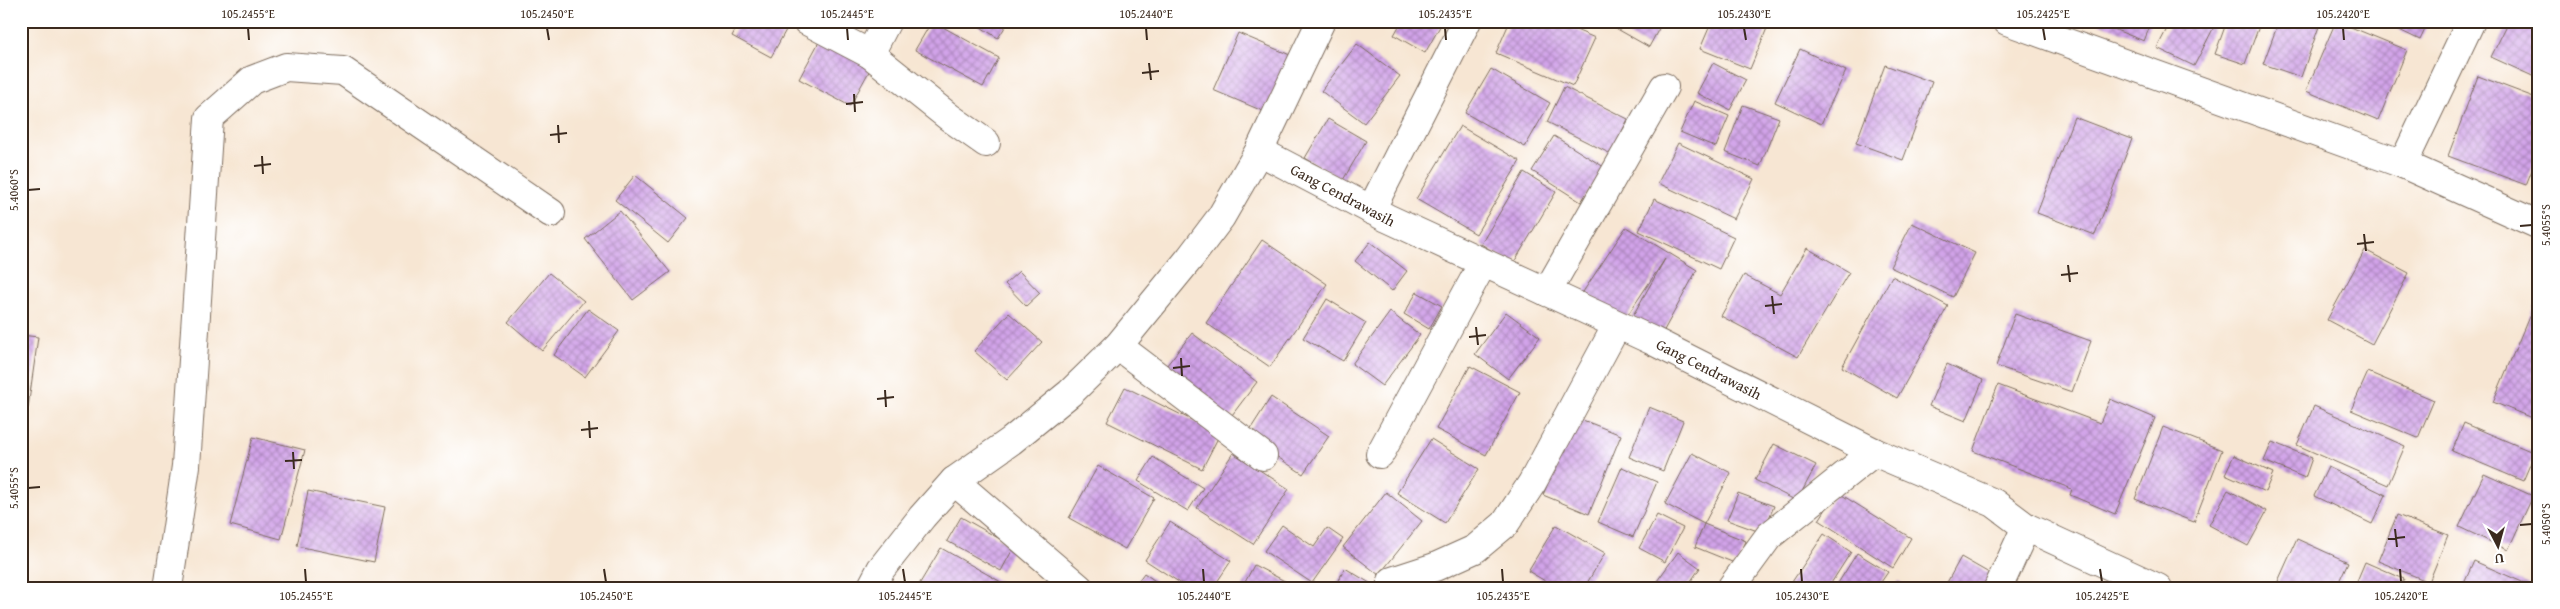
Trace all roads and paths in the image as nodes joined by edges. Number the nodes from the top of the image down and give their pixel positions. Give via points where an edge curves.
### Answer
1 (807, 21) edge
2 (887, 21) edge
3 (1320, 21) edge
4 (1467, 21) edge
5 (2007, 21) edge
6 (2471, 21) edge
7 (870, 54) junction
8 (1664, 86) dead end
9 (986, 143) dead end
10 (1259, 150) junction
11 (2402, 164) junction
12 (1371, 210) junction
13 (551, 213) dead end
14 (2539, 225) edge
15 (1483, 263) junction
16 (1547, 292) junction
17 (1618, 325) junction
18 (1118, 346) junction
19 (1874, 452) junction
20 (1380, 454) dead end
21 (1263, 456) dead end
22 (954, 481) junction
23 (2026, 527) junction
24 (1392, 581) dead end
25 (168, 588) edge
26 (871, 588) edge
27 (1079, 588) edge
28 (1731, 588) edge
29 (1998, 588) edge
30 (2158, 588) edge

1 - 7 street
2 - 7 street
3 - 10 street
4 - 12 street
5 - 11 street
6 - 11 street
7 - 9 street
8 - 16 street
10 - 12 street, Gang Cendrawasih
10 - 18 street via 1221,217
11 - 14 street
12 - 15 street, Gang Cendrawasih
13 - 25 street via 343,71 286,67 252,80 208,118 186,466
15 - 16 street, Gang Cendrawasih
15 - 20 street
16 - 17 street, Gang Cendrawasih
17 - 19 street, Gang Cendrawasih
17 - 24 street via 1532,483 1505,524 1475,549
18 - 21 street
18 - 22 street via 1070,392
19 - 23 street, Gang Cendrawasih via 1994,503
19 - 28 street via 1769,536
22 - 26 street via 881,569
22 - 27 street
23 - 29 street
23 - 30 street, Gang Cendrawasih

